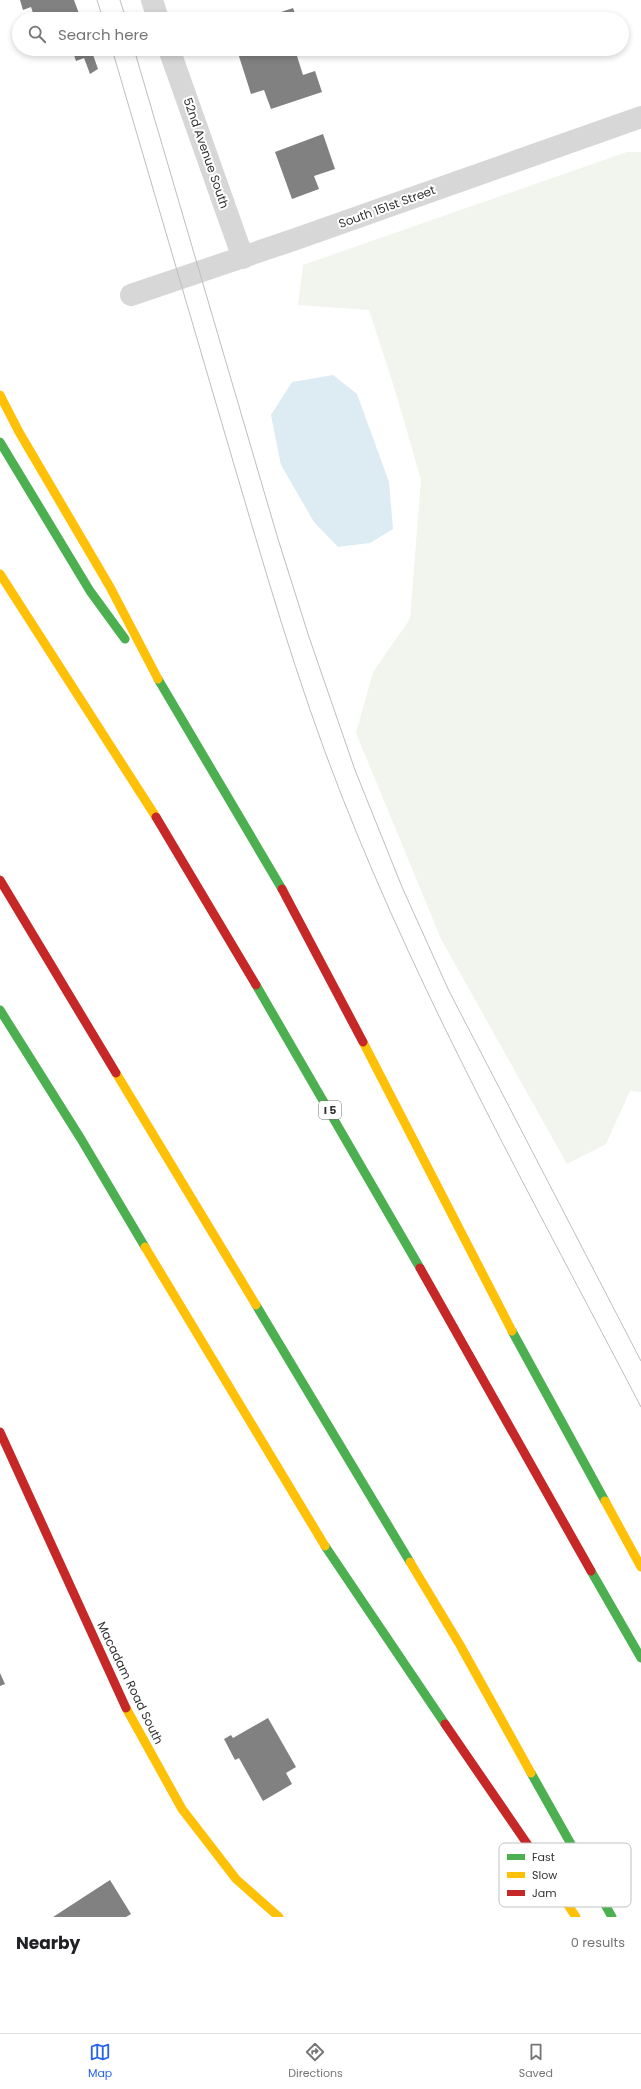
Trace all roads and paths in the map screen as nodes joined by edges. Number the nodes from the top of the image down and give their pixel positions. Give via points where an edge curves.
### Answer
1 (152, 0) edge
2 (156, 12) edge
3 (171, 56) edge
4 (641, 117) edge
5 (242, 258) junction
6 (131, 295) dead end
7 (0, 395) edge
8 (0, 442) edge
9 (0, 574) edge
10 (166, 694) junction
11 (0, 880) edge
12 (0, 1010) edge
13 (0, 1432) edge
14 (641, 1567) edge
15 (641, 1658) edge
16 (526, 1843) edge
17 (571, 1843) edge
18 (569, 1907) edge
19 (606, 1907) edge
20 (279, 1917) edge
21 (576, 1917) edge
22 (612, 1917) edge

1 - 2 street
3 - 5 street, 52nd Avenue South
4 - 5 street, South 151st Street
5 - 6 street, South 151st Street
7 - 10 main road via 110,588
8 - 10 main road via 90,591
9 - 15 main road, I 5 via 188,868 360,1162
10 - 14 main road via 293,906 522,1352
11 - 17 main road via 460,1645
12 - 16 main road via 81,1139 310,1525
13 - 20 main road, Macadam Road South via 132,1720 182,1809 236,1879
18 - 21 main road
19 - 22 main road

